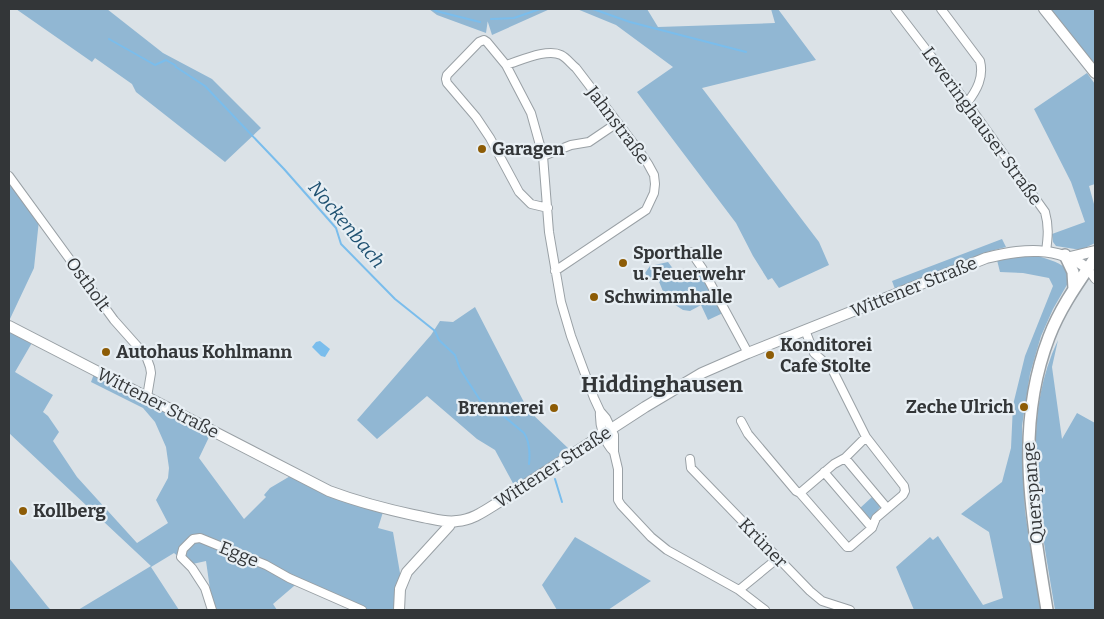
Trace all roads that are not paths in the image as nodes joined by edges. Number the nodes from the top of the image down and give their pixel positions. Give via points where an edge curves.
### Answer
1 (895, 9) edge
2 (942, 9) edge
3 (1044, 9) edge
4 (506, 65) junction
5 (1095, 73) edge
6 (967, 102) junction
7 (617, 123) junction
8 (543, 156) junction
9 (9, 176) edge
10 (548, 208) junction
11 (1046, 251) junction
12 (1095, 251) edge
13 (691, 252) dead end
14 (1067, 256) junction
15 (1095, 258) edge
16 (1088, 269) junction
17 (555, 271) junction
18 (1095, 279) edge
19 (1074, 289) junction
20 (9, 326) edge
21 (804, 330) junction
22 (748, 353) junction
23 (147, 397) junction
24 (741, 421) dead end
25 (608, 432) junction
26 (866, 437) junction
27 (845, 458) junction
28 (690, 459) dead end
29 (824, 472) junction
30 (800, 492) junction
31 (887, 508) junction
32 (451, 522) junction
33 (872, 528) junction
34 (778, 558) junction
35 (739, 590) junction
36 (398, 609) edge
37 (212, 610) edge
38 (362, 610) edge
39 (765, 610) edge
40 (850, 610) edge
41 (1047, 610) edge

1 - 6 street, Leveringhauser Straße
2 - 6 street via 980,60 979,85
3 - 5 main road
4 - 7 street, Jahnstraße via 550,52 559,54 576,68
4 - 8 street via 530,113
4 - 10 street via 484,40 447,75 447,83 490,138 519,192 531,204
6 - 11 street, Leveringhauser Straße via 1045,212 1048,222
7 - 8 street via 588,142
7 - 17 street, Jahnstraße via 654,175 654,193 646,210
8 - 10 street
9 - 23 street, Ostholt via 114,320 146,356 151,373
10 - 17 street
11 - 14 main road, Wittener Straße
11 - 21 main road, Wittener Straße via 1018,251 986,258
12 - 14 main road
13 - 22 street
14 - 16 main road, Wittener Straße
14 - 19 main road via 1073,272
15 - 16 main road
16 - 18 street
16 - 19 main road, Querspange
17 - 25 street via 571,336 600,411 599,421
19 - 41 main road, Querspange via 1049,336 1036,377 1029,433 1029,484
20 - 23 main road, Wittener Straße
21 - 22 main road, Wittener Straße
21 - 26 street via 814,353 832,369
22 - 25 main road, Wittener Straße via 688,380
23 - 32 main road, Wittener Straße via 336,493 370,505
24 - 30 street via 748,434
25 - 32 main road, Wittener Straße via 485,511
25 - 35 street via 609,447 614,452 618,469 618,500 623,509 667,550
26 - 27 street
26 - 31 street via 904,486 903,494
27 - 29 street
27 - 31 street
28 - 34 street, Krüner via 690,468
29 - 30 street
29 - 33 street
30 - 33 street via 847,548
31 - 33 street via 876,518
32 - 36 main road via 407,572 400,589
34 - 35 street
34 - 40 street, Krüner via 822,601
35 - 39 street
37 - 38 street, Egge via 202,584 181,557 183,549 193,538 266,565

